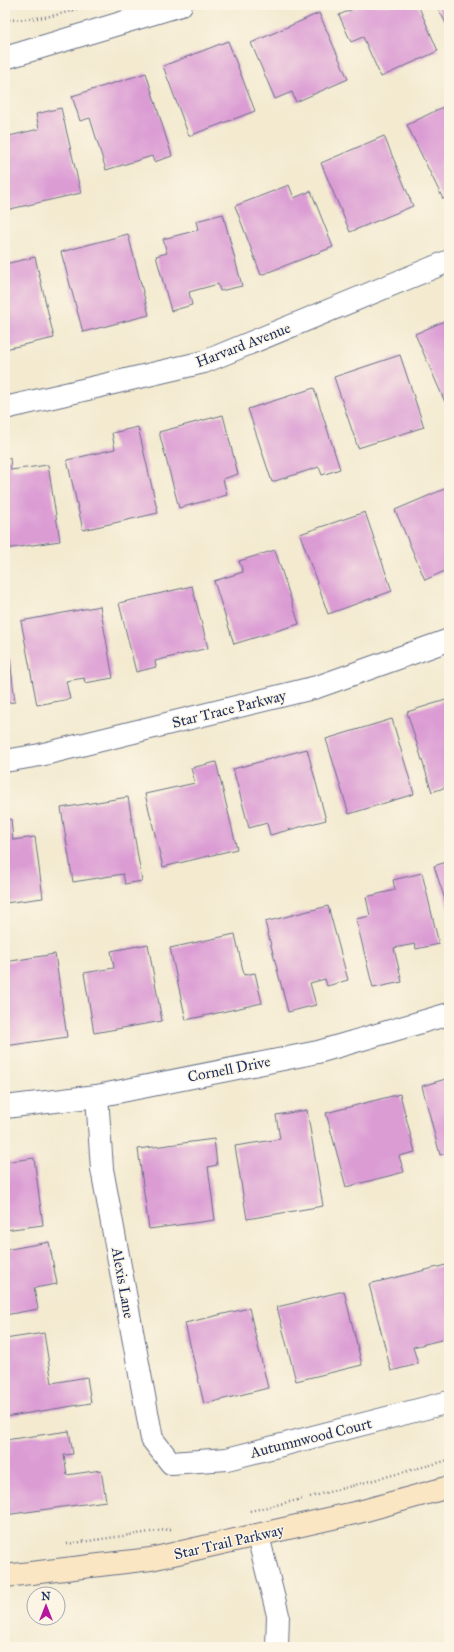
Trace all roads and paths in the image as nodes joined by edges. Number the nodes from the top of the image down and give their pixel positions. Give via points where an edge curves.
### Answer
1 (86, 5) edge
2 (181, 5) edge
3 (5, 20) edge
4 (5, 58) edge
5 (449, 261) edge
6 (5, 408) edge
7 (449, 640) edge
8 (5, 760) edge
9 (449, 1014) edge
10 (97, 1096) junction
11 (5, 1107) edge
12 (449, 1402) edge
13 (449, 1460) edge
14 (171, 1463) joint
15 (449, 1488) edge
16 (245, 1512) dead end
17 (177, 1528) dead end
18 (258, 1536) junction
19 (60, 1545) dead end
20 (5, 1576) edge
21 (277, 1647) edge

1 - 3 path via 71,12 43,18
2 - 4 street
5 - 6 street, Harvard Avenue via 204,362
7 - 8 street, Star Trace Parkway via 317,687 40,755
9 - 10 street, Cornell Drive via 318,1052
10 - 11 street, Cornell Drive
10 - 14 street, Alexis Lane via 102,1169 152,1439
12 - 14 street, Autumnwood Court via 227,1459
13 - 16 path
15 - 18 street, Star Trail Parkway
17 - 19 path
18 - 20 street, Star Trail Parkway via 151,1559
18 - 21 street via 278,1615

